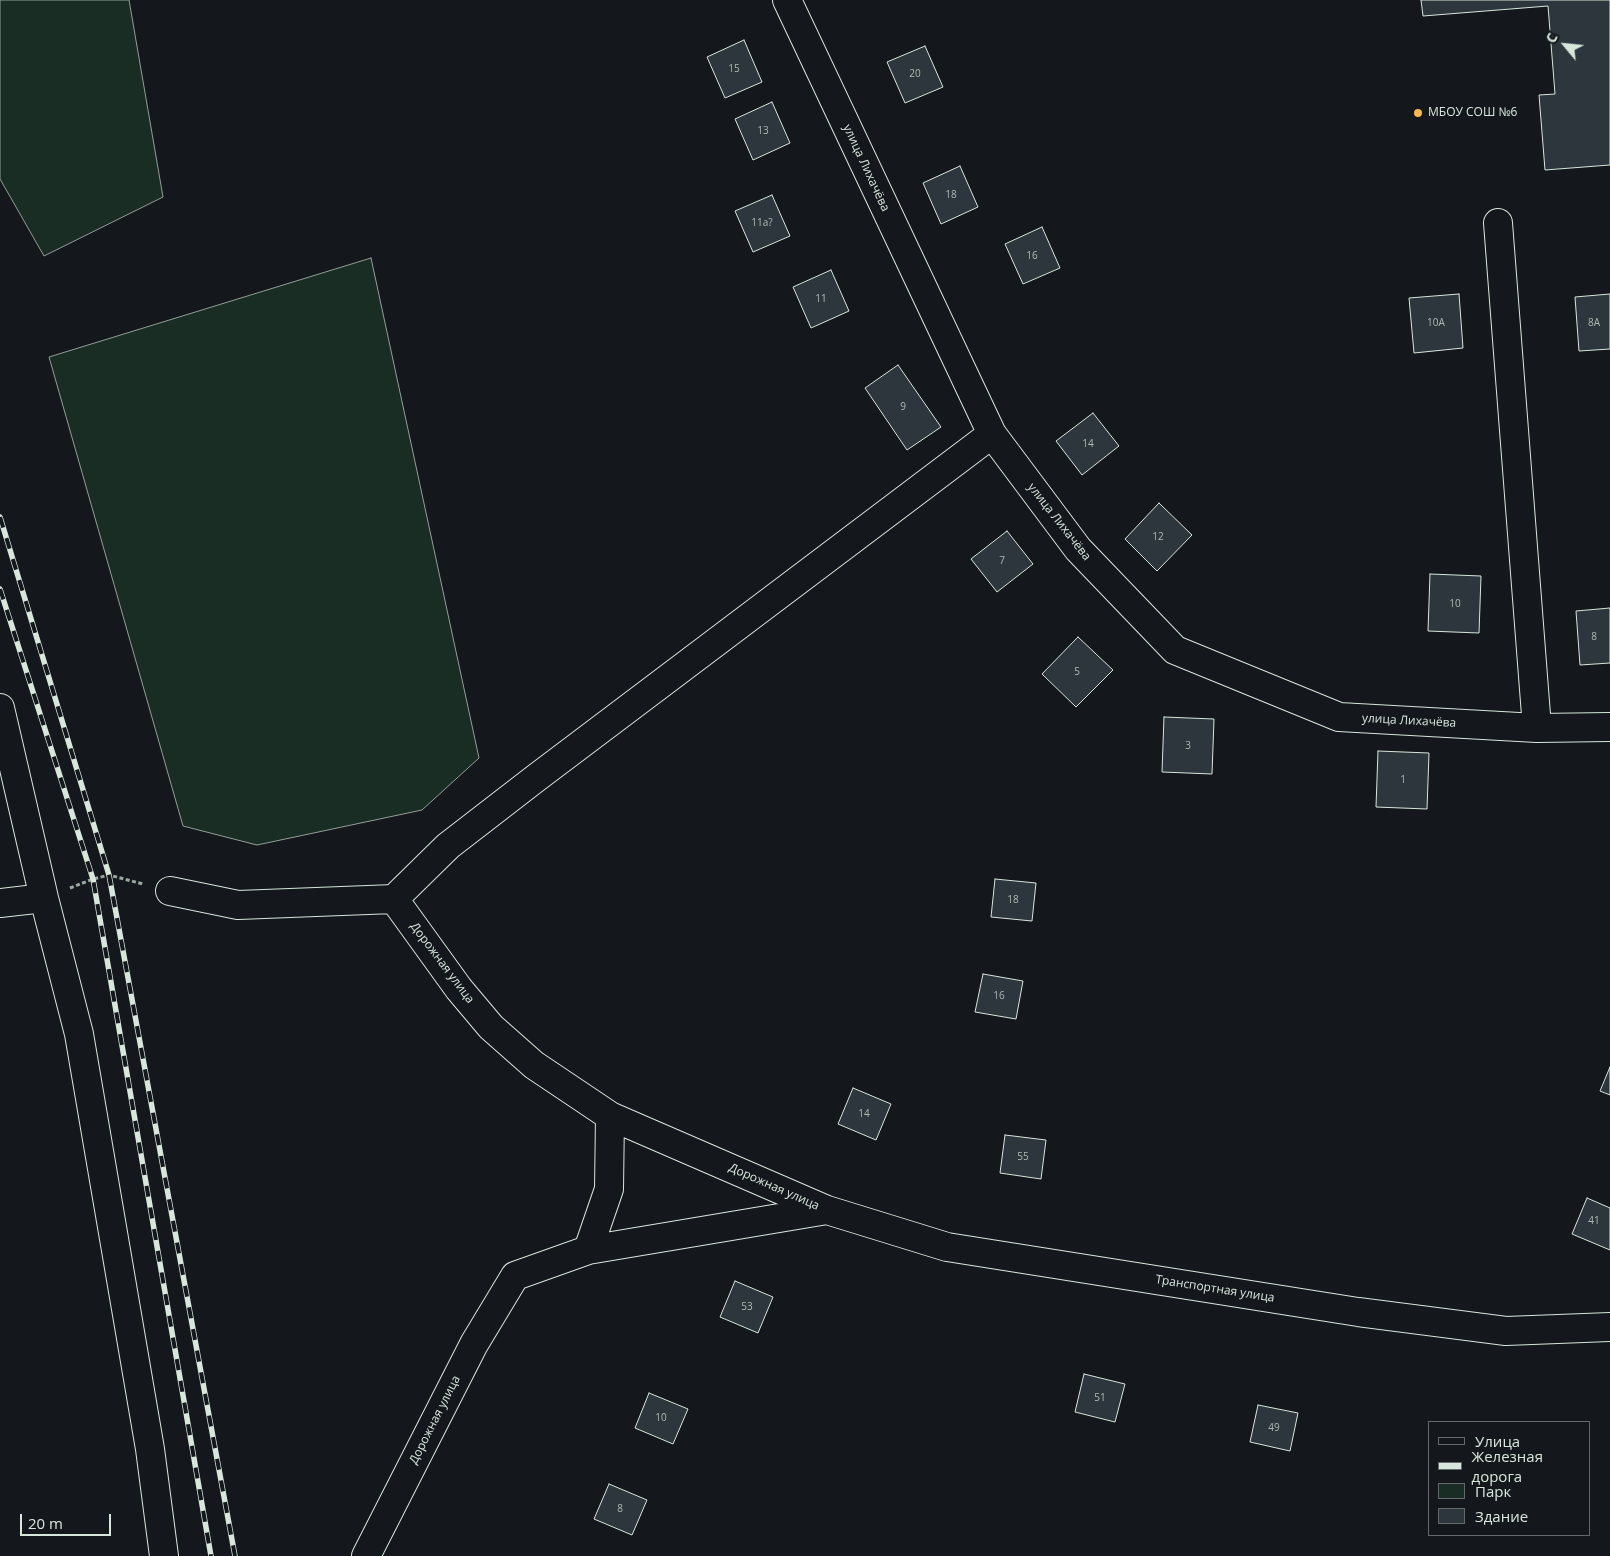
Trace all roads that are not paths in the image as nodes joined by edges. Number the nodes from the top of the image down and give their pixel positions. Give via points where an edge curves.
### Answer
1 (787, 0) edge
2 (1498, 223) dead end
3 (992, 434) junction
4 (0, 708) edge
5 (1537, 728) junction
6 (1610, 728) edge
7 (170, 891) road end
8 (44, 898) junction
9 (394, 898) junction
10 (0, 903) edge
11 (610, 1116) junction
12 (826, 1210) junction
13 (588, 1250) junction
14 (1610, 1327) edge
15 (164, 1556) edge
16 (366, 1556) edge

1 - 3 street, улица Лихачёва
2 - 5 street
3 - 5 street, улица Лихачёва via 1078,549 1175,650 1339,717
3 - 9 street via 521,789 448,846
4 - 8 street
5 - 6 street, улица Лихачёва
7 - 9 street via 238,905
8 - 10 street
8 - 15 street via 79,1034 150,1449
9 - 11 street, Дорожная улица via 459,989 491,1026 534,1065
11 - 12 street, Дорожная улица
11 - 13 street via 609,1189
12 - 13 street, Дорожная улица
12 - 14 street, Транспортная улица via 947,1246 1358,1312 1506,1331
13 - 16 street, Дорожная улица via 515,1276 474,1344

